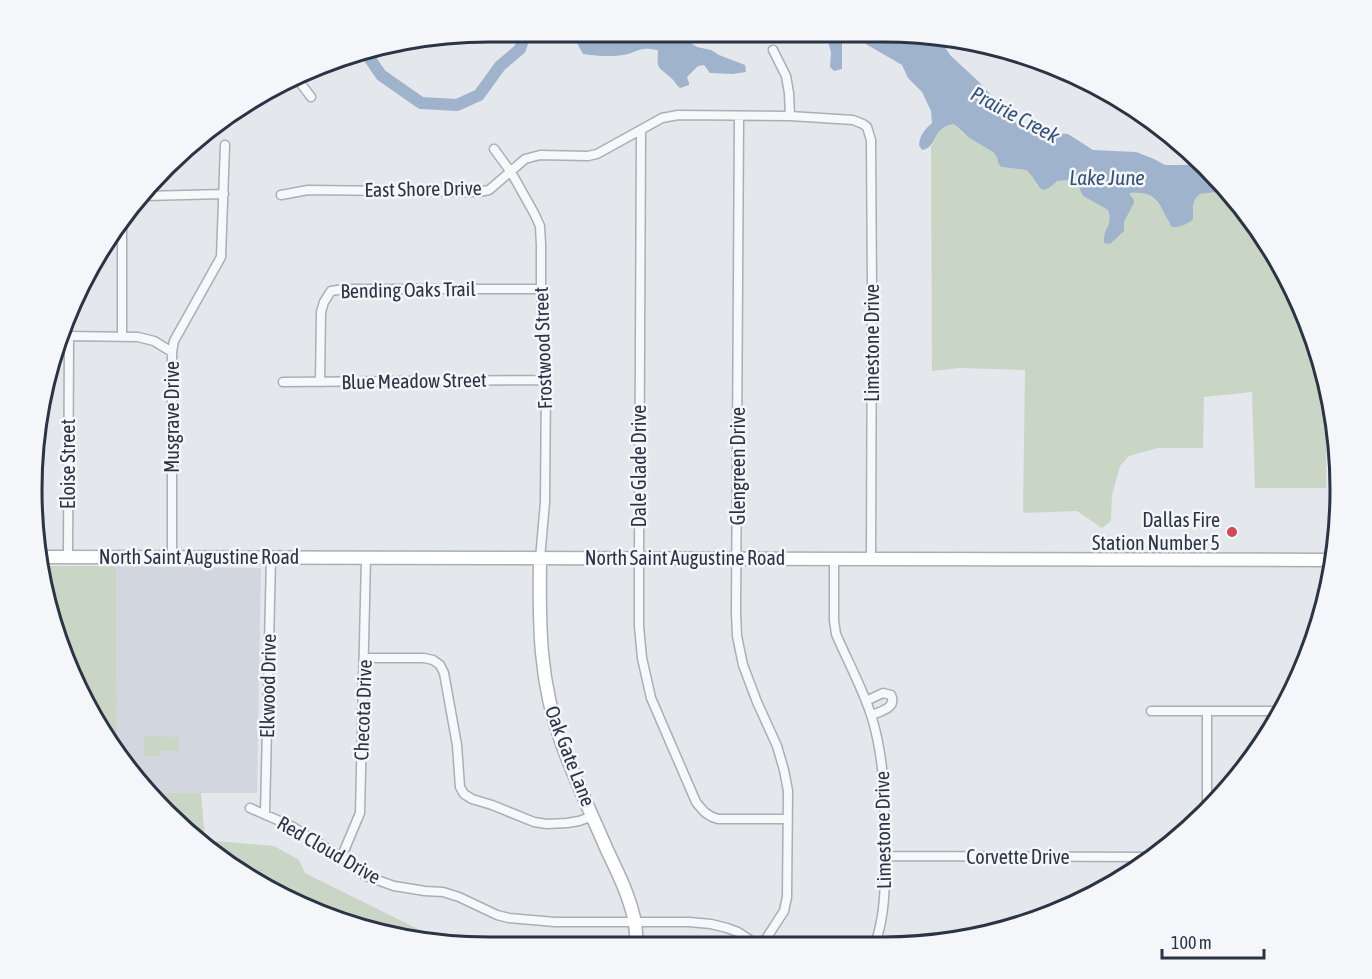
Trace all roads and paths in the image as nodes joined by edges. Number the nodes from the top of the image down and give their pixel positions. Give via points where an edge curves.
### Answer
1 (773, 50) dead end
2 (301, 84) edge
3 (311, 97) dead end
4 (740, 116) junction
5 (789, 117) junction
6 (867, 127) joint
7 (641, 130) junction
8 (225, 145) dead end
9 (494, 149) dead end
10 (511, 172) junction
11 (224, 194) junction
12 (281, 195) dead end
13 (151, 196) edge
14 (122, 234) edge
15 (541, 289) junction
16 (70, 336) edge
17 (122, 336) junction
18 (66, 346) edge
19 (172, 352) junction
20 (546, 380) junction
21 (320, 381) junction
22 (282, 382) dead end
23 (48, 557) edge
24 (68, 557) junction
25 (172, 557) junction
26 (271, 558) junction
27 (366, 558) junction
28 (737, 558) junction
29 (834, 558) junction
30 (540, 559) junction
31 (639, 559) junction
32 (871, 559) junction
33 (1324, 560) edge
34 (364, 658) junction
35 (866, 701) junction
36 (1150, 711) dead end
37 (1207, 711) junction
38 (1271, 711) edge
39 (872, 715) junction
40 (1207, 798) edge
41 (250, 808) dead end
42 (265, 814) junction
43 (593, 816) junction
44 (788, 819) junction
45 (885, 856) junction
46 (1139, 856) edge
47 (341, 858) junction
48 (635, 923) junction
49 (636, 937) edge
50 (746, 937) edge
51 (766, 937) edge
52 (877, 937) edge

1 - 5 street via 786,76
2 - 3 street
4 - 5 street, East Shore Drive
4 - 7 street, East Shore Drive via 678,115 662,118
4 - 28 street, Glengreen Drive
5 - 6 street, East Shore Drive via 853,120
6 - 32 street, Limestone Drive via 871,149
7 - 10 street, East Shore Drive via 597,154 540,155 525,159
7 - 31 street, Dale Glade Drive
8 - 11 street, Musgrave Drive
9 - 10 street, Frostwood Street
10 - 12 street, East Shore Drive via 489,190 479,192 309,190
10 - 15 street, Frostwood Street via 540,226
11 - 13 street
11 - 19 street, Musgrave Drive via 222,256 174,341
14 - 17 street
15 - 20 street, Frostwood Street
15 - 21 street, Bending Oaks Trail via 331,291 321,312
16 - 17 street
17 - 19 street via 154,341
18 - 24 street, Eloise Street
19 - 25 street, Musgrave Drive
20 - 21 street, Blue Meadow Street
20 - 30 street, Frostwood Street via 546,502
21 - 22 street, Blue Meadow Street
23 - 24 street, North Saint Augustine Road
24 - 25 street, North Saint Augustine Road
25 - 26 street, North Saint Augustine Road
26 - 27 street, North Saint Augustine Road
26 - 42 street, Elkwood Drive
27 - 30 street, North Saint Augustine Road
27 - 34 street, Checota Drive
28 - 29 street, North Saint Augustine Road
28 - 31 street, North Saint Augustine Road
28 - 44 street, Glengreen Drive via 737,636 743,665 782,762 788,790
29 - 32 street, North Saint Augustine Road
29 - 35 street, Limestone Drive via 836,634
30 - 31 street, North Saint Augustine Road
30 - 43 street, Oak Gate Lane via 542,666 547,693 561,743
31 - 44 street, Dale Glade Drive via 640,636 651,698 696,802 708,816 718,819
32 - 33 street, North Saint Augustine Road
34 - 43 street via 424,658 440,665 455,726 460,787 464,794 534,822 567,823
34 - 47 street, Checota Drive via 360,813
35 - 39 street, Limestone Drive
35 - 39 street via 883,693 893,699 888,708
36 - 37 street
37 - 38 street
37 - 40 street
39 - 45 street, Limestone Drive via 884,776
41 - 42 street, Red Cloud Drive
42 - 47 street, Red Cloud Drive
43 - 48 street, Oak Gate Lane
44 - 51 street, Glengreen Drive via 787,897 784,911
45 - 46 street, Corvette Drive
45 - 52 street, Limestone Drive via 884,903
47 - 48 street, Red Cloud Drive via 374,879 400,887 443,892 509,918
48 - 49 street, Oak Gate Lane
48 - 50 street, Red Cloud Drive via 711,924

